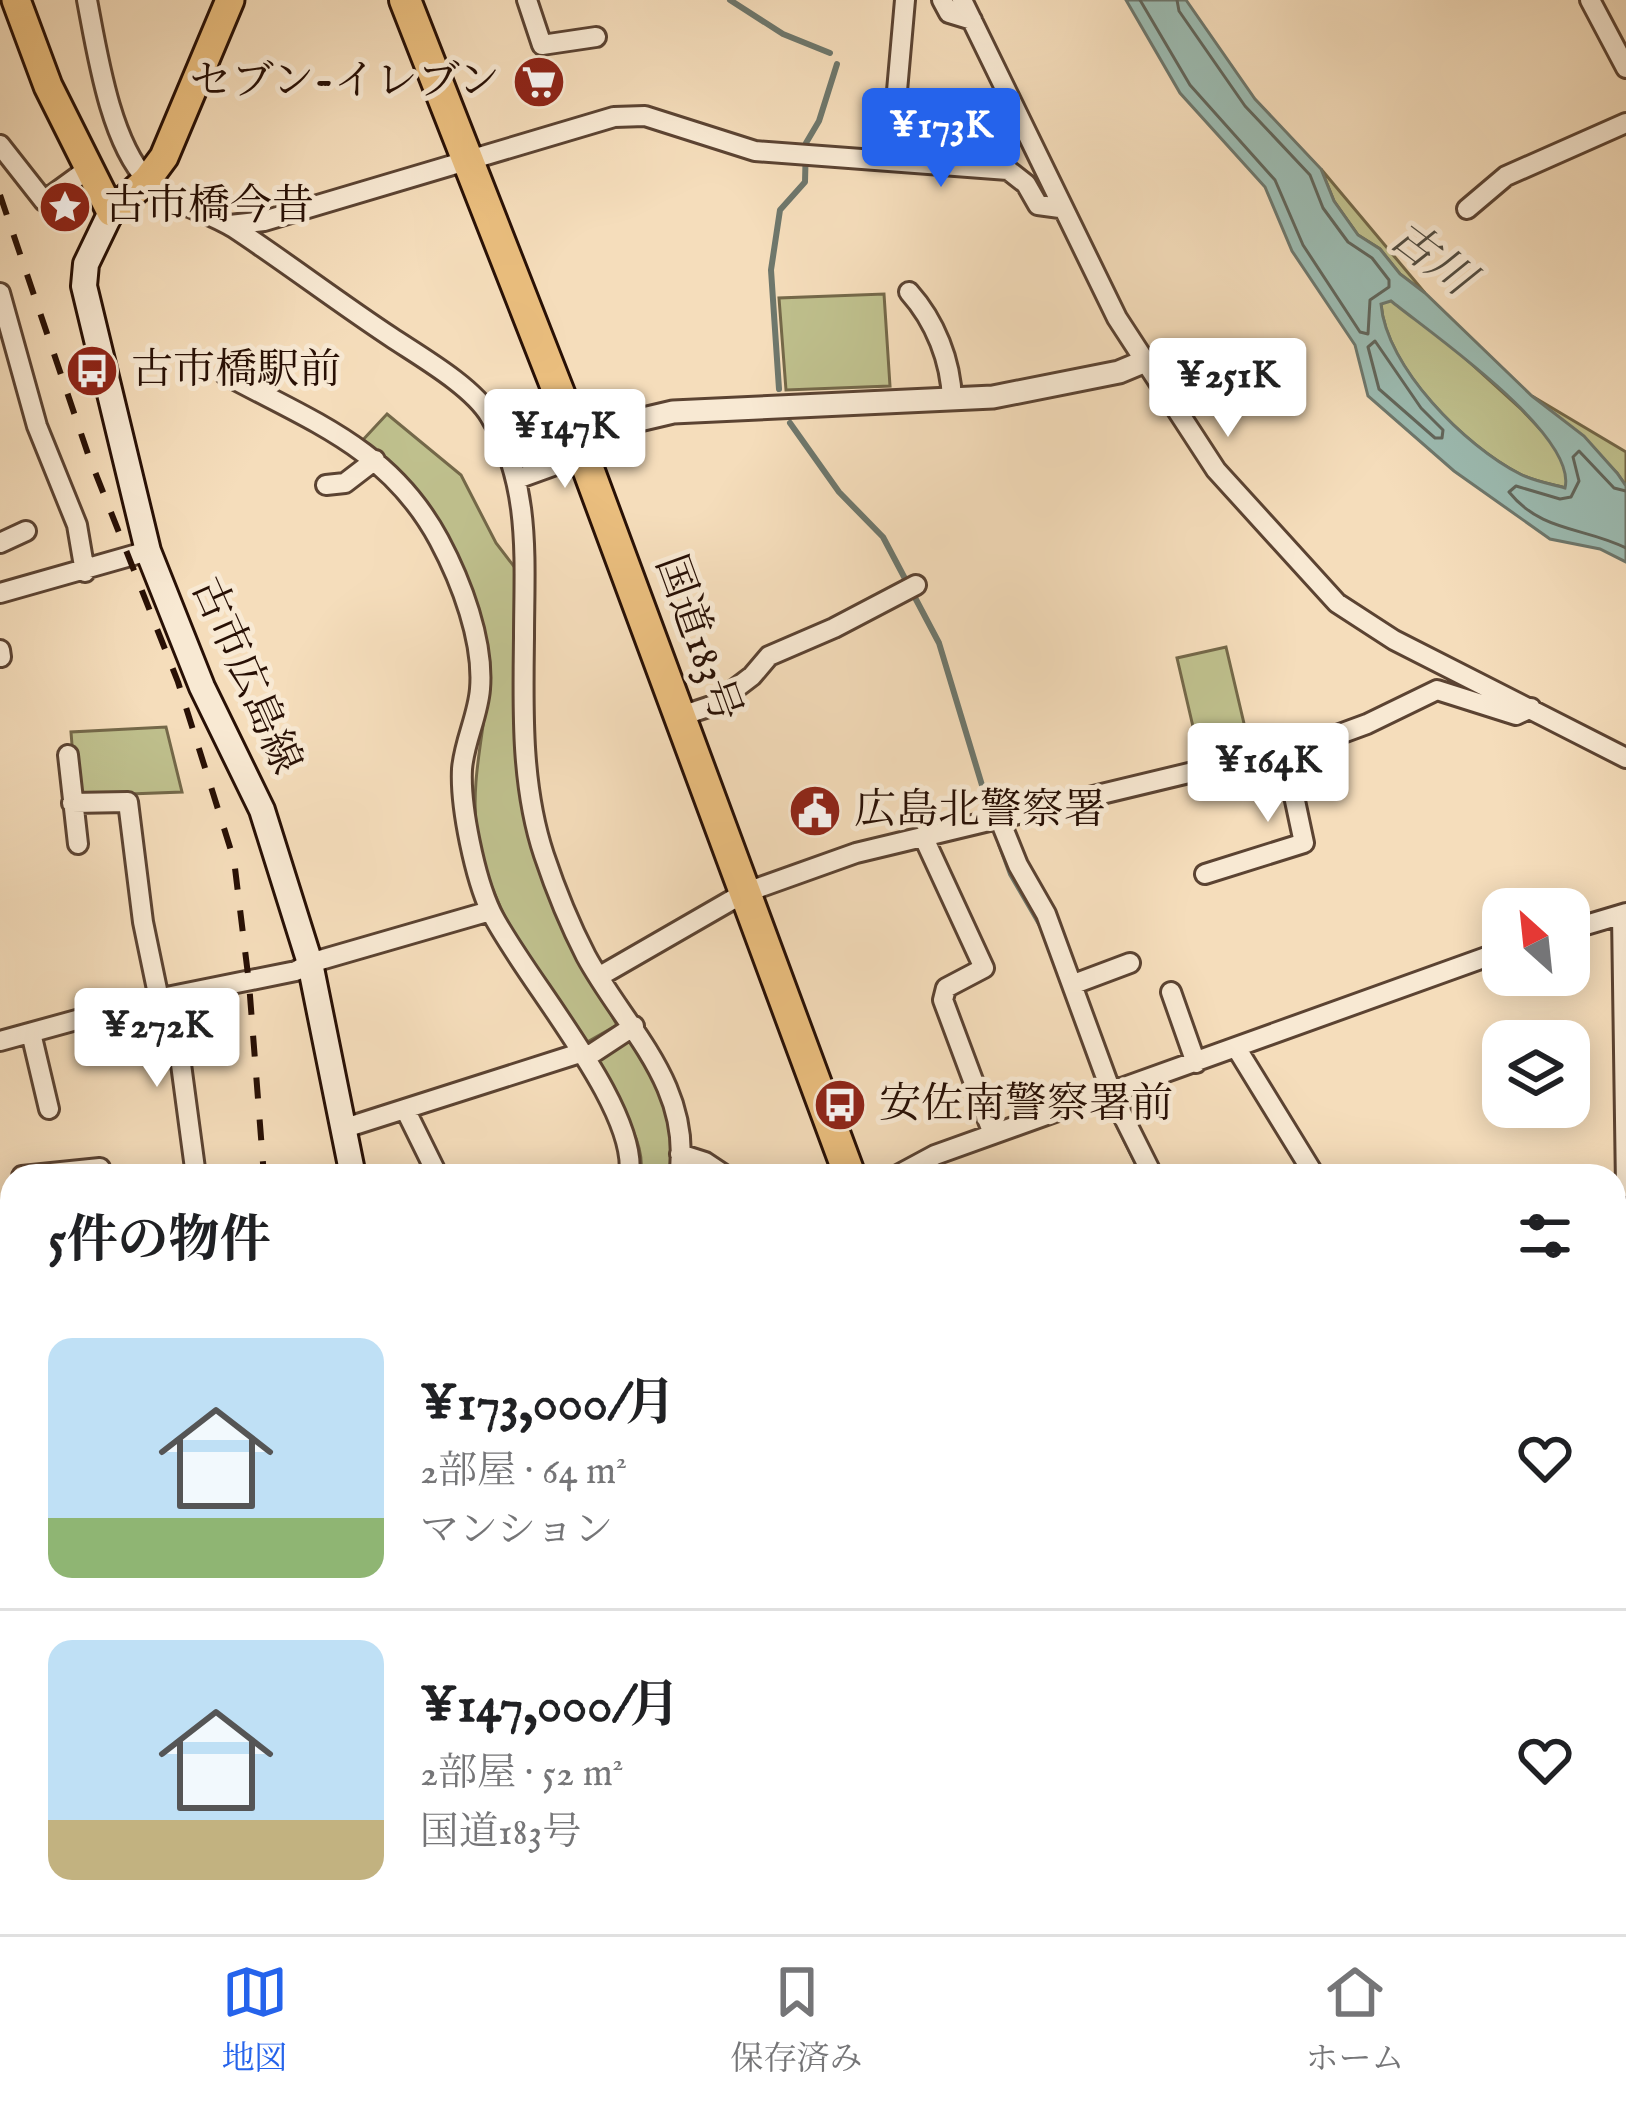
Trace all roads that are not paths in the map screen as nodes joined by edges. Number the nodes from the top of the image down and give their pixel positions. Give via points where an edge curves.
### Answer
1 (16, 0) edge
2 (87, 0) edge
3 (230, 0) edge
4 (405, 0) edge
5 (526, 0) edge
6 (905, 0) edge
7 (942, 0) edge
8 (962, 0) edge
9 (1590, 0) edge
10 (972, 20) junction
11 (596, 37) dead end
12 (1626, 68) edge
13 (1626, 123) edge
14 (0, 145) edge
15 (891, 159) junction
16 (469, 162) junction
17 (88, 169) junction
18 (147, 180) junction
19 (1060, 208) junction
20 (1468, 209) dead end
21 (111, 212) junction
22 (230, 225) junction
23 (909, 292) dead end
24 (0, 293) edge
25 (1143, 362) junction
26 (226, 375) dead end
27 (952, 400) junction
28 (580, 447) junction
29 (375, 460) junction
30 (517, 478) junction
31 (326, 485) dead end
32 (26, 531) dead end
33 (0, 543) edge
34 (148, 551) junction
35 (85, 572) junction
36 (910, 588) dead end
37 (1, 590) edge
38 (1532, 708) junction
39 (681, 716) junction
40 (1284, 749) junction
41 (68, 755) dead end
42 (1626, 758) edge
43 (72, 803) junction
44 (992, 819) junction
45 (923, 836) junction
46 (78, 844) dead end
47 (1205, 874) dead end
48 (744, 893) junction
49 (490, 911) junction
50 (1624, 914) edge
51 (1590, 924) edge
52 (1482, 959) edge
53 (310, 963) junction
54 (1130, 963) dead end
55 (600, 976) junction
56 (1074, 983) junction
57 (1171, 992) dead end
58 (165, 998) junction
59 (634, 1026) junction
60 (31, 1033) junction
61 (0, 1041) edge
62 (1237, 1048) junction
63 (580, 1053) junction
64 (1196, 1063) junction
65 (1106, 1096) junction
66 (50, 1108) dead end
67 (405, 1109) junction
68 (345, 1128) junction
69 (993, 1135) junction
70 (680, 1154) junction
71 (194, 1164) edge
72 (351, 1164) edge
73 (432, 1164) edge
74 (631, 1164) edge
75 (680, 1164) edge
76 (708, 1164) edge
77 (846, 1164) edge
78 (918, 1164) edge
79 (1146, 1164) edge
80 (1308, 1164) edge
81 (1626, 1164) edge

1 - 17 main road
2 - 18 street via 112,110
3 - 18 main road via 178,128
4 - 16 highway, 国道183号
5 - 11 street via 542,45
6 - 15 street
7 - 10 street via 950,14
8 - 10 street
9 - 12 street
10 - 19 street
13 - 20 street via 1507,176
14 - 17 street via 44,201
15 - 16 street via 730,146 645,116 614,117
15 - 19 street via 1008,170 1038,205
16 - 22 street
16 - 28 highway, 国道183号
17 - 21 main road
18 - 21 main road
18 - 22 street
19 - 25 street
21 - 34 main road, 古市広島線 via 84,286
22 - 30 street via 445,374 489,413
23 - 27 street via 928,314
24 - 35 street via 37,426 77,525
25 - 27 street
25 - 38 street via 1216,470 1337,603
26 - 29 street
27 - 28 street via 673,412
28 - 30 street via 564,462
28 - 39 highway, 国道183号
29 - 31 street via 345,483
29 - 49 street via 404,485 440,542 473,624 481,686 462,770
30 - 55 street via 532,808 544,856
32 - 33 street
34 - 35 street
34 - 53 main road, 古市広島線 via 262,810
35 - 37 street
36 - 39 street via 770,656 714,705
38 - 40 street via 1516,715 1437,690 1366,724
38 - 42 street
39 - 48 highway, 国道183号
40 - 44 street
40 - 47 street via 1304,843
41 - 43 street
43 - 46 street
43 - 58 street via 128,802 143,922
44 - 45 street
44 - 56 street
45 - 48 street
45 - 69 street via 984,968 946,988 944,1000
48 - 55 street
48 - 77 highway, 国道183号
49 - 53 street
49 - 63 street
50 - 51 street
50 - 81 street
52 - 62 street
53 - 58 street
53 - 68 main road, 古市広島線
54 - 56 street
55 - 59 street
56 - 65 street
57 - 64 street
58 - 60 street
58 - 71 street
59 - 63 street via 590,1055
59 - 70 street via 670,1087
60 - 61 street
60 - 66 street
62 - 64 street
62 - 80 street
63 - 67 street
63 - 74 street via 616,1114
64 - 65 street
65 - 69 street
65 - 79 street
67 - 68 street
67 - 73 street
68 - 72 main road, 古市広島線
69 - 78 street
70 - 75 street
70 - 76 street

